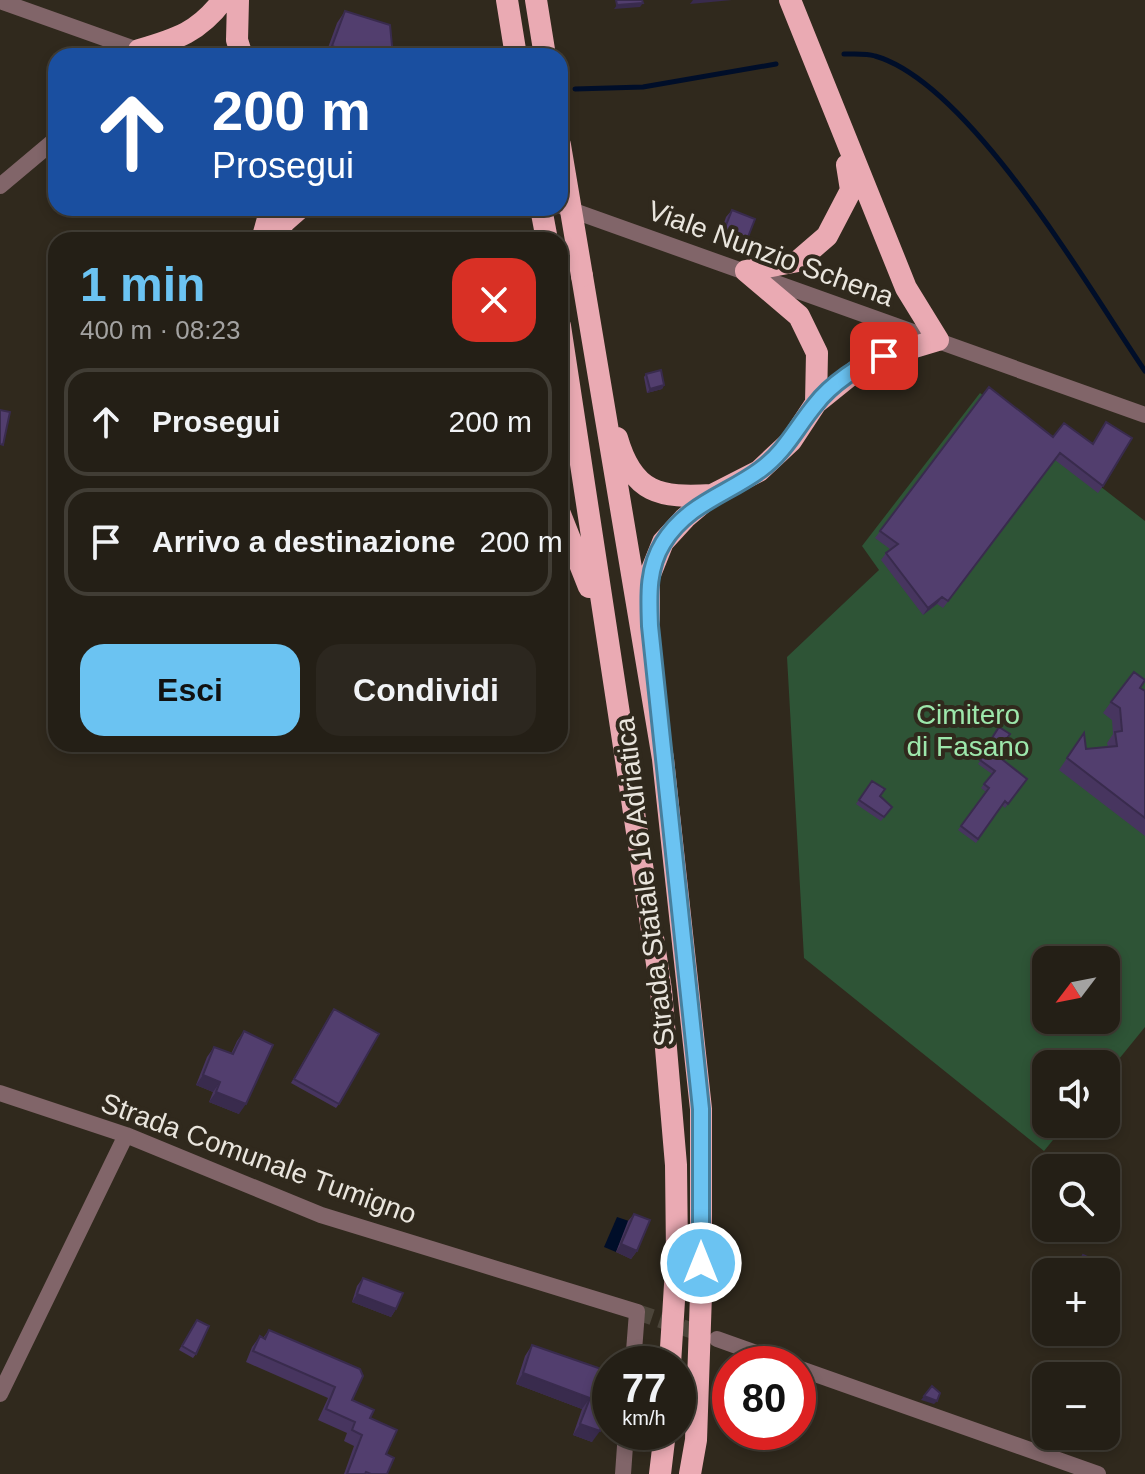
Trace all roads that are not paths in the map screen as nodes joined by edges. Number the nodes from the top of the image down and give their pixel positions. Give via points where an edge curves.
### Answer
1 (223, 0) edge
2 (238, 0) edge
3 (507, 0) edge
4 (536, 0) edge
5 (790, 0) edge
6 (0, 1) edge
7 (133, 48) edge
8 (158, 48) edge
9 (240, 48) edge
10 (515, 48) edge
11 (544, 48) edge
12 (843, 140) junction
13 (48, 146) edge
14 (0, 186) edge
15 (568, 193) edge
16 (568, 209) edge
17 (291, 216) edge
18 (278, 232) edge
19 (746, 271) junction
20 (938, 340) junction
21 (594, 358) junction
22 (568, 378) edge
23 (816, 403) junction
24 (1145, 415) edge
25 (712, 495) junction
26 (568, 532) edge
27 (621, 726) junction
28 (663, 759) junction
29 (0, 1093) edge
30 (126, 1135) junction
31 (717, 1339) tunnel mouth
32 (634, 1346) edge
33 (671, 1346) edge
34 (737, 1346) edge
35 (816, 1374) edge
36 (0, 1394) edge
37 (625, 1450) edge
38 (663, 1450) edge
39 (623, 1474) edge
40 (660, 1474) edge
41 (690, 1474) edge
42 (1098, 1474) edge

1 - 8 highway via 208,21
2 - 9 highway
3 - 10 highway
4 - 11 highway
5 - 12 highway
6 - 7 street
12 - 19 highway via 851,190 827,236 798,261
12 - 20 highway via 906,288
13 - 14 street
15 - 21 highway, Strada Statale 16 Adriatica, bridge
16 - 19 street, Viale Nunzio Schena
17 - 18 highway
19 - 20 street, Viale Nunzio Schena
19 - 23 highway via 799,316 817,353
20 - 23 highway via 868,361
20 - 24 street, Viale Nunzio Schena
21 - 25 highway via 622,458 644,488 670,497
21 - 28 highway, Strada Statale 16 Adriatica
22 - 27 highway, Strada Statale 16 Adriatica
23 - 25 highway via 791,441 759,471
25 - 28 highway via 663,542 649,577
26 - 27 highway via 585,570
27 - 33 highway, Strada Statale 16 Adriatica via 661,990 675,1149 677,1253
28 - 41 highway, Strada Statale 16 Adriatica via 701,1109 701,1308
29 - 30 street, Strada Comunale Tumigno
30 - 32 street, Strada Comunale Tumigno via 321,1215 637,1312
30 - 36 street
31 - 34 street
35 - 42 street
37 - 39 street
38 - 40 highway

